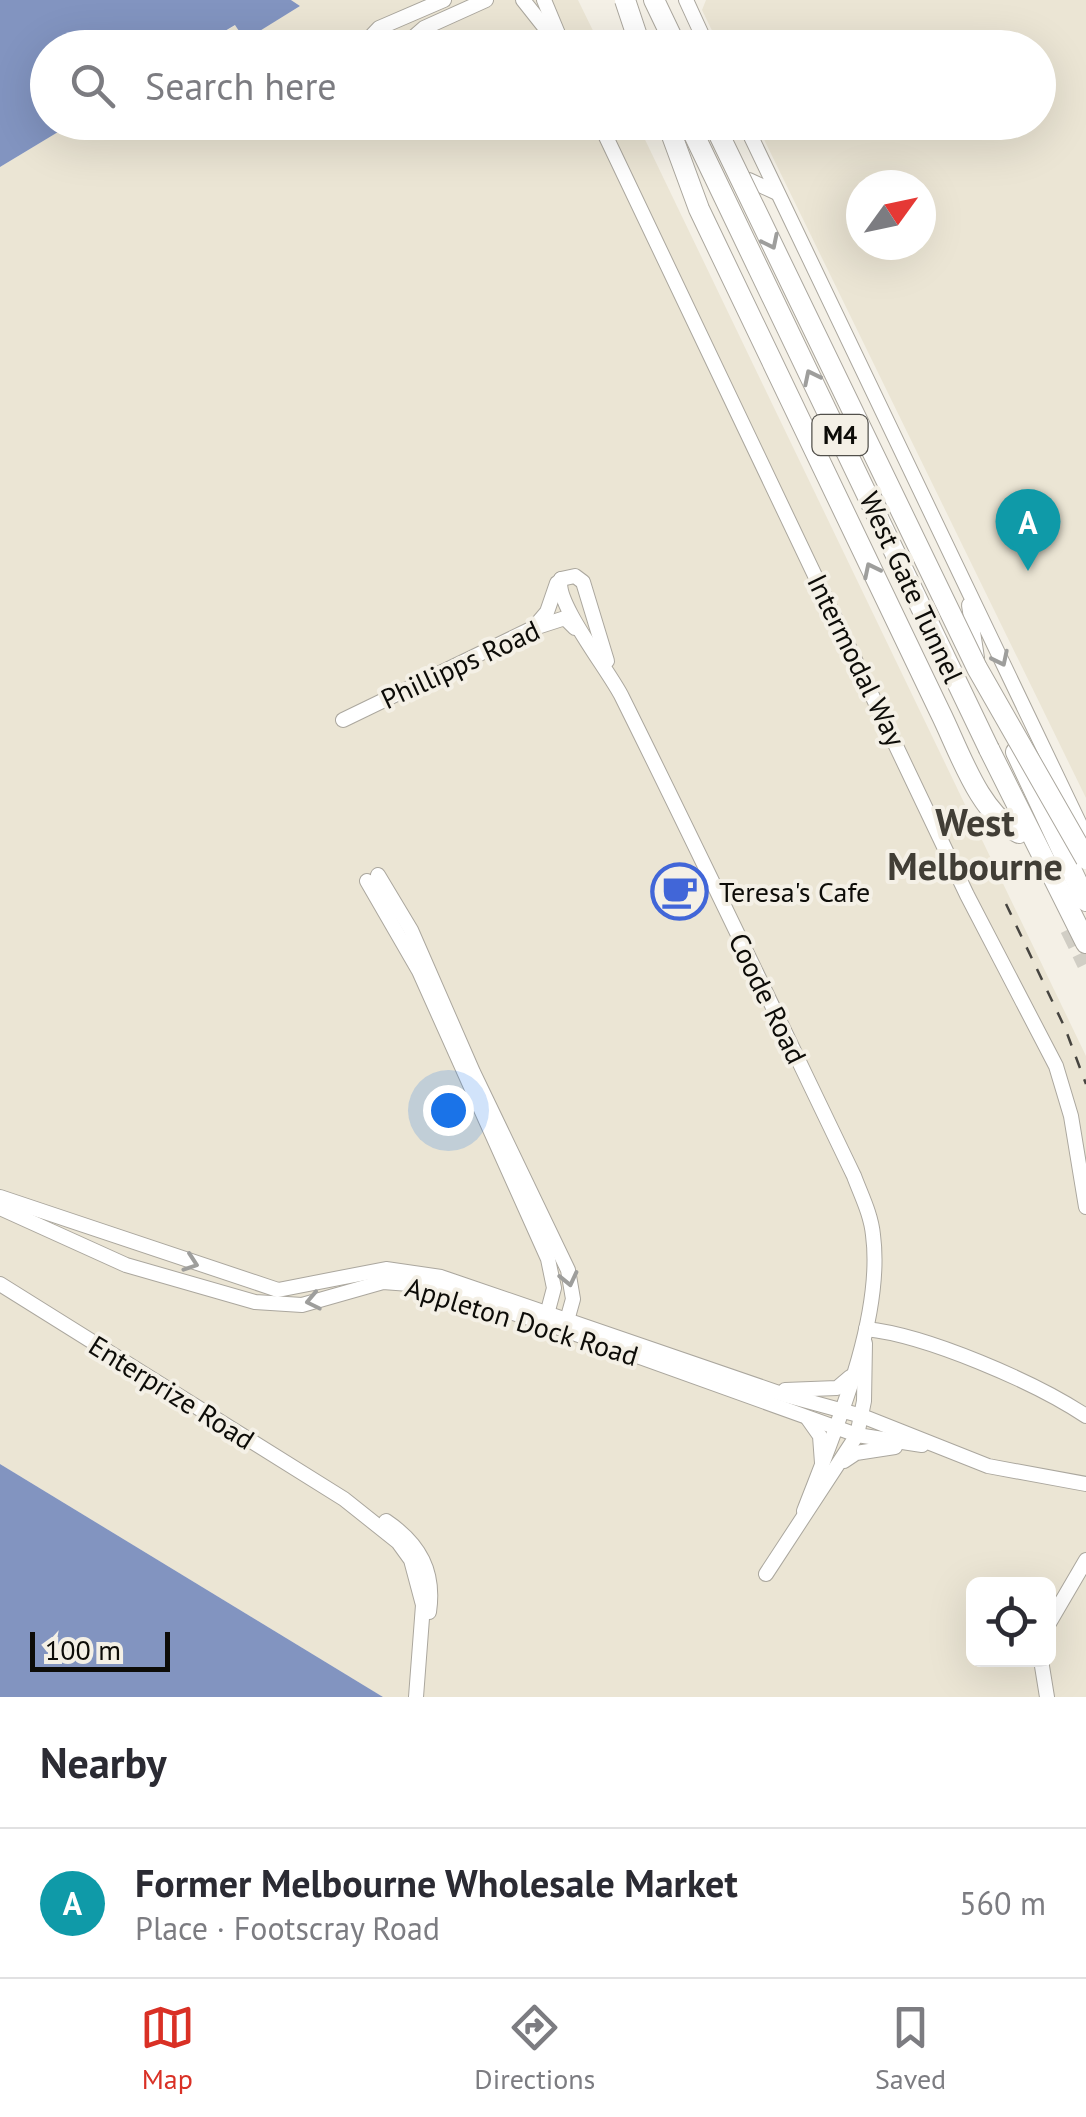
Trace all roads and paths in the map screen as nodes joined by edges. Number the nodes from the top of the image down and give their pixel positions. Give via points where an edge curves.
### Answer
1 (444, 0) edge
2 (486, 0) edge
3 (523, 0) edge
4 (544, 0) edge
5 (627, 0) edge
6 (654, 0) edge
7 (690, 4) edge
8 (378, 30) edge
9 (422, 30) edge
10 (547, 30) edge
11 (555, 30) edge
12 (636, 30) edge
13 (643, 30) edge
14 (668, 30) edge
15 (699, 30) edge
16 (608, 140) edge
17 (674, 140) edge
18 (697, 140) edge
19 (722, 140) edge
20 (752, 140) edge
21 (749, 180) dead end
22 (777, 193) junction
23 (836, 315) junction
24 (818, 324) dead end
25 (907, 461) junction
26 (898, 492) dead end
27 (924, 496) junction
28 (917, 531) dead end
29 (959, 571) junction
30 (561, 579) junction
31 (531, 629) junction
32 (978, 666) junction
33 (612, 676) junction
34 (342, 720) dead end
35 (1026, 835) junction
36 (1086, 837) edge
37 (1086, 859) edge
38 (1086, 901) edge
39 (1086, 943) tunnel mouth
40 (1086, 960) edge
41 (0, 1197) edge
42 (1086, 1207) edge
43 (0, 1208) edge
44 (94, 1231) junction
45 (0, 1284) edge
46 (194, 1284) junction
47 (546, 1318) junction
48 (566, 1324) junction
49 (865, 1331) junction
50 (866, 1353) junction
51 (850, 1376) junction
52 (765, 1388) junction
53 (843, 1410) junction
54 (1079, 1412) edge
55 (804, 1416) junction
56 (862, 1416) junction
57 (891, 1426) junction
58 (1086, 1427) edge
59 (839, 1428) junction
60 (857, 1435) junction
61 (929, 1446) junction
62 (822, 1464) junction
63 (840, 1464) junction
64 (1086, 1473) edge
65 (1055, 1479) junction
66 (1086, 1484) edge
67 (804, 1511) junction
68 (1086, 1560) edge
69 (766, 1574) dead end
70 (1056, 1611) edge
71 (1042, 1667) edge
72 (416, 1697) edge
73 (1046, 1697) edge

1 - 8 street
2 - 9 street
3 - 10 street
4 - 11 street
5 - 12 highway, bridge
5 - 13 highway, bridge
6 - 14 highway
7 - 15 street
16 - 42 street, Intermodal Way via 967,895 1056,1066
35 -> 17 highway via 999,820 914,658 699,209
35 -> 18 highway, West Gate Tunnel / M4, bridge
19 -> 32 highway, West Gate Tunnel / M4, bridge
20 - 22 street
21 - 22 street
22 - 23 street
23 - 24 street
23 - 25 street
25 - 26 street via 910,482
25 - 27 street
27 - 28 street
27 - 29 street
29 - 32 street
29 -> 36 street
30 - 31 street
30 - 33 street, Coode Road via 565,606
30 - 33 street, Coode Road via 575,576 587,590
31 - 33 street, Phillipps Road via 567,619
31 - 34 street, Phillipps Road
32 - 37 highway, bridge
32 - 38 highway, West Gate Tunnel / M4, bridge
33 - 49 street, Coode Road via 867,1210 875,1251
35 - 39 highway, West Gate Tunnel / M4
35 - 40 highway
41 - 44 street, Appleton Dock Road
43 - 46 street, Appleton Dock Road via 80,1248
44 - 46 street via 104,1249
44 -> 47 street, Appleton Dock Road via 278,1290 401,1269 441,1277
45 - 72 street, Enterprize Road via 344,1499 398,1542 419,1583 424,1627
47 -> 46 street, Appleton Dock Road via 401,1282 276,1306
47 - 48 street, Appleton Dock Road
47 -> 48 street via 554,1288 539,1237 373,878 411,930 568,1270 573,1298
48 - 52 street, Appleton Dock Road
48 - 55 street, Appleton Dock Road
49 - 50 street, Coode Road
49 - 51 street, Coode Road
49 - 54 street via 910,1336
50 - 56 street, Coode Road
50 - 57 street via 875,1409
51 - 52 street via 837,1388
51 - 53 street, Coode Road
52 - 53 street, Appleton Dock Road
53 - 56 street, Appleton Dock Road
53 - 59 street, Coode Road
54 - 58 street
55 - 59 street, Appleton Dock Road
55 - 62 street via 820,1436
56 - 57 street, Appleton Dock Road
56 - 60 street, Coode Road
57 - 61 street, Appleton Dock Road
59 - 60 street, Appleton Dock Road
59 - 62 street, Coode Road
60 - 61 street, Appleton Dock Road
60 - 63 street, Coode Road
61 - 63 street via 856,1453
61 - 65 street, Appleton Dock Road
62 - 67 street, Coode Road
63 - 67 street, Coode Road
64 - 65 street, Appleton Dock Road
65 - 66 street, Appleton Dock Road
67 - 69 street, Coode Road
68 - 70 street
71 - 73 street

